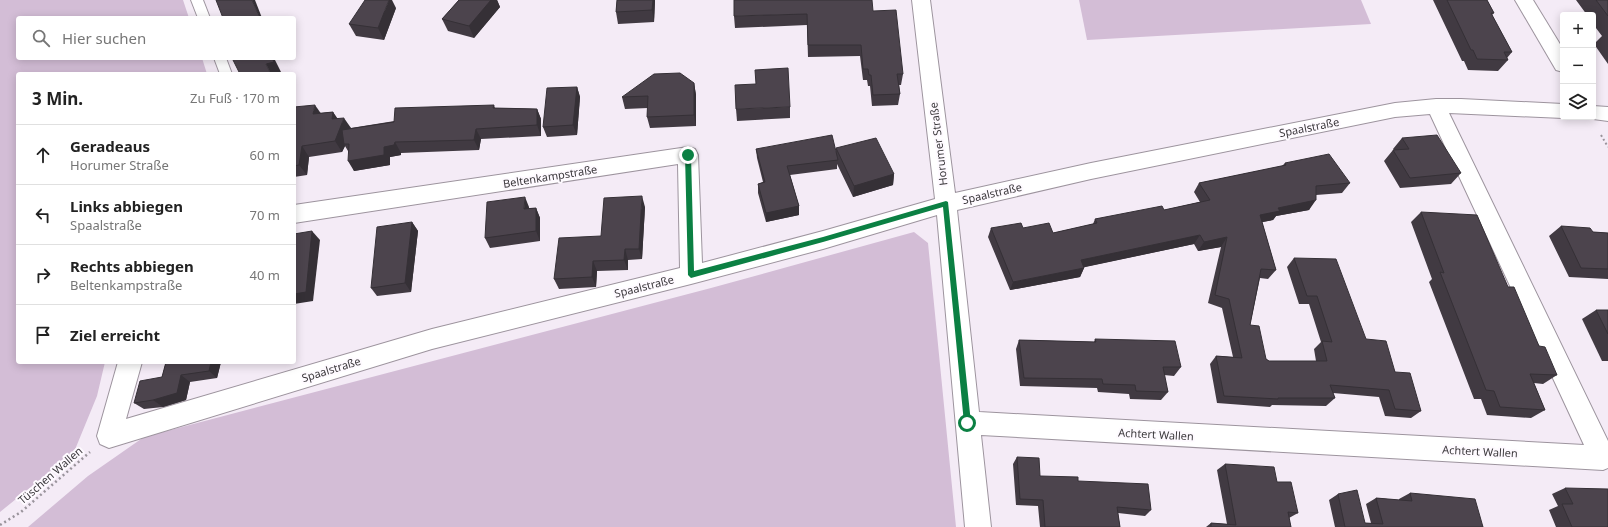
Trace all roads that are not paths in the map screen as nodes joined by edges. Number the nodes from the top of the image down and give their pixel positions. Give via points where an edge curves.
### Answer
1 (197, 0) edge
2 (921, 0) edge
3 (1524, 0) edge
4 (203, 16) edge
5 (221, 60) edge
6 (1560, 60) edge
7 (225, 72) edge
8 (1436, 106) junction
9 (1560, 111) edge
10 (1596, 113) edge
11 (1608, 114) edge
12 (946, 204) junction
13 (296, 214) edge
14 (691, 275) junction
15 (129, 364) edge
16 (967, 423) junction
17 (978, 527) edge

1 - 4 lane
2 - 12 street, Horumer Straße
3 - 6 street
5 - 7 lane
8 - 9 street, Spaalstraße
8 - 12 street, Spaalstraße via 1395,110 1091,171
8 - 16 street, Achtert Wallen via 1603,458
10 - 11 street
12 - 14 street, Spaalstraße
12 - 16 street, Horumer Straße
13 - 14 street, Beltenkampstraße via 688,155
14 - 15 street, Spaalstraße via 432,339 109,436
16 - 17 street, Horumer Straße

